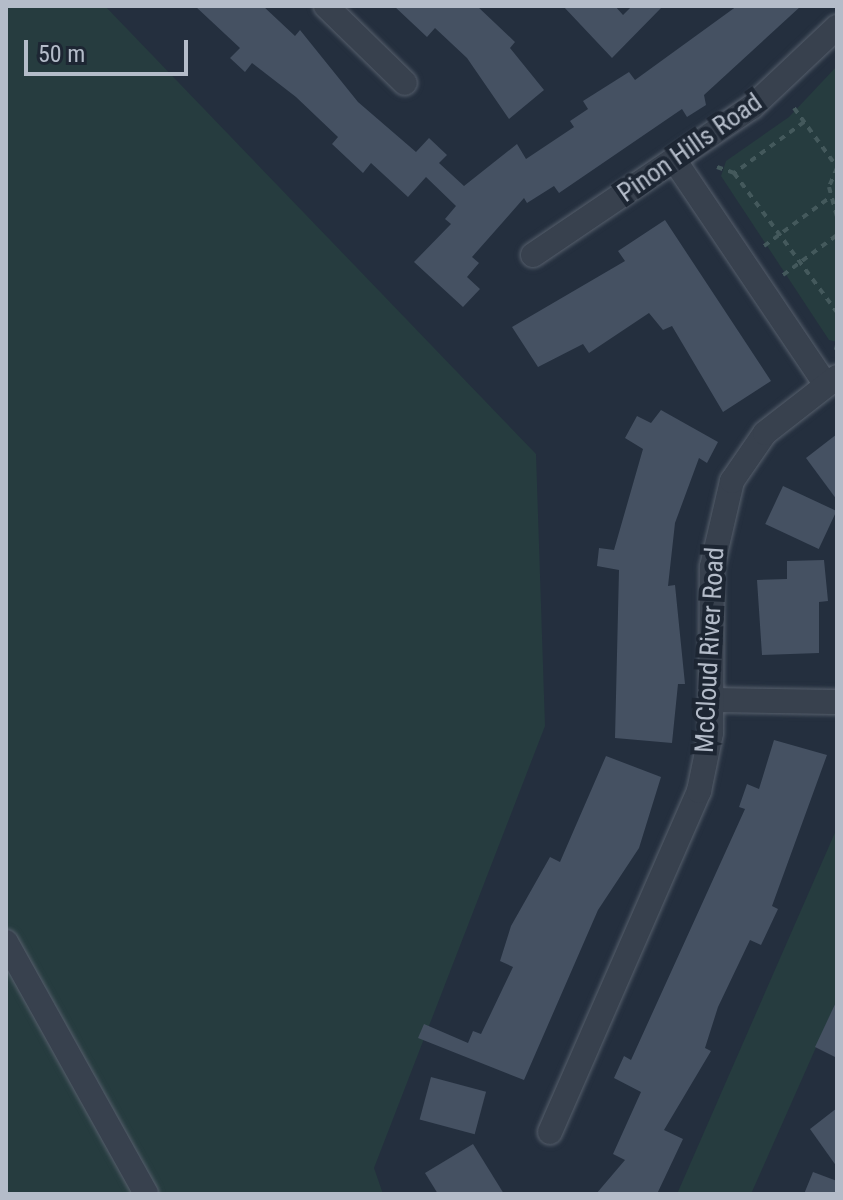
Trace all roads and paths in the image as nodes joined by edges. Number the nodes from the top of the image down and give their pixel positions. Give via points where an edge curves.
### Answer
1 (326, 6) edge
2 (837, 27) edge
3 (405, 83) dead end
4 (794, 108) dead end
5 (804, 122) junction
6 (675, 161) junction
7 (717, 167) dead end
8 (837, 167) edge
9 (734, 173) junction
10 (829, 198) junction
11 (837, 216) edge
12 (780, 234) junction
13 (837, 235) edge
14 (764, 246) dead end
15 (533, 255) dead end
16 (800, 263) junction
17 (783, 275) dead end
18 (837, 312) edge
19 (832, 381) edge
20 (711, 700) junction
21 (837, 702) edge
22 (6, 942) edge
23 (550, 1132) dead end
24 (146, 1194) edge

1 - 3 street
2 - 6 street, Pinon Hills Road via 752,107
4 - 5 path
5 - 8 path
5 - 9 path
6 - 15 street, Pinon Hills Road
6 - 19 street
7 - 9 path
8 - 10 path
9 - 12 path
10 - 11 path
10 - 12 path
12 - 14 path
12 - 16 path
13 - 16 path
16 - 17 path
16 - 18 path
19 - 20 street, McCloud River Road via 765,433 726,495 712,567
20 - 21 street
20 - 23 street, McCloud River Road via 699,791
22 - 24 street

